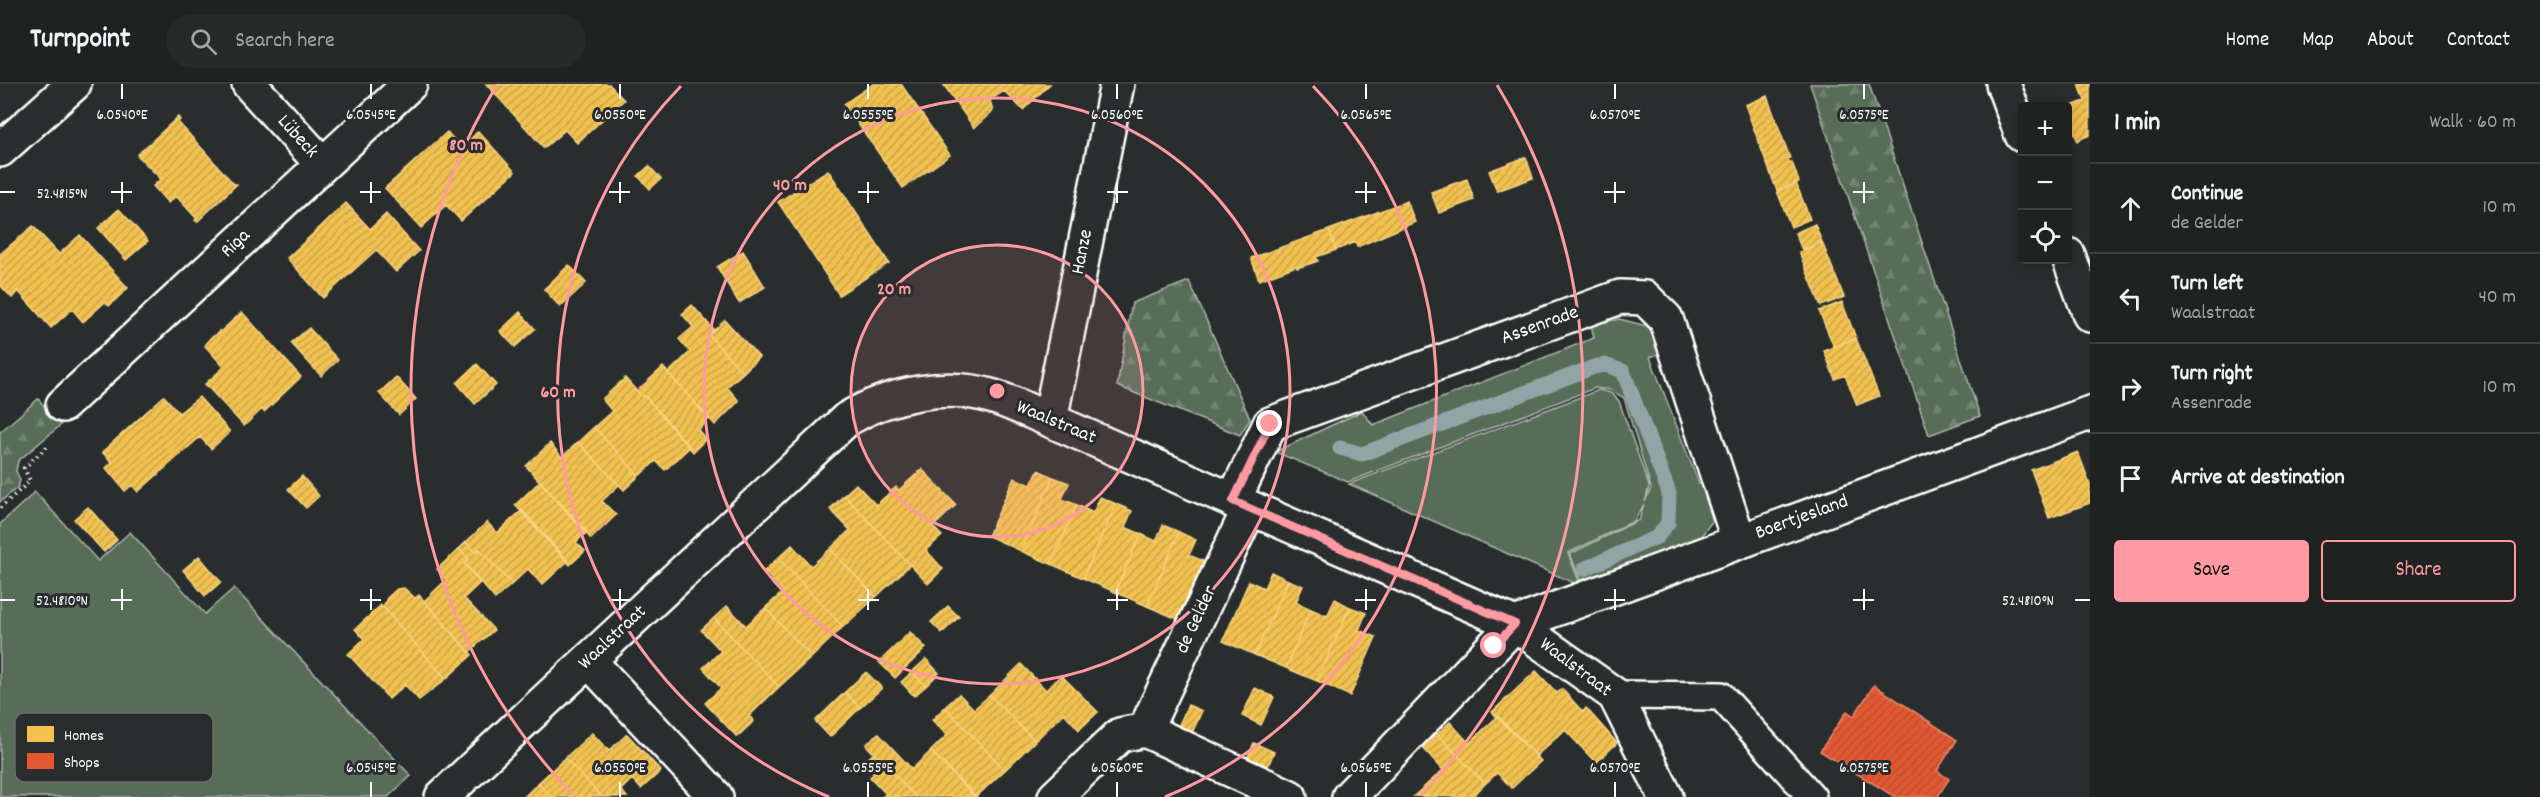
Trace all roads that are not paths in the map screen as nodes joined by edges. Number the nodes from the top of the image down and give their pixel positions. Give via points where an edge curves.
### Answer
1 (74, 84) edge
2 (249, 84) edge
3 (410, 84) edge
4 (1117, 84) edge
5 (2003, 84) edge
6 (2018, 124) edge
7 (0, 150) edge
8 (321, 164) junction
9 (2070, 264) edge
10 (2090, 315) edge
11 (63, 405) road end
12 (2090, 413) edge
13 (1050, 420) junction
14 (1241, 505) junction
15 (1739, 541) junction
16 (1515, 624) junction
17 (589, 661) junction
18 (1615, 695) junction
19 (1144, 730) junction
20 (442, 797) edge
21 (716, 797) edge
22 (1055, 797) edge
23 (1290, 797) edge
24 (1349, 797) edge
25 (1666, 797) edge
26 (1812, 797) edge

1 - 7 street
2 - 8 street, Lübeck
3 - 8 street, Riga
4 - 13 street, Hanze
5 - 6 street
8 - 11 street, Riga
9 - 10 street
12 - 15 street, Boertjesland
13 - 14 street, Waalstraat
13 - 17 street, Waalstraat via 993,397 963,392 920,393 866,408 848,419
14 - 15 street, Assenrade via 1270,424 1620,297 1645,298 1666,319
14 - 16 street, Waalstraat
14 - 19 street, de Gelder
15 - 16 street, Boertjesland
16 - 18 street, Waalstraat
16 - 24 street
17 - 20 street, Waalstraat
17 - 21 street
18 - 25 street, Waalstraat
18 - 26 lane via 1721,696
19 - 22 street via 1120,735
19 - 23 street

